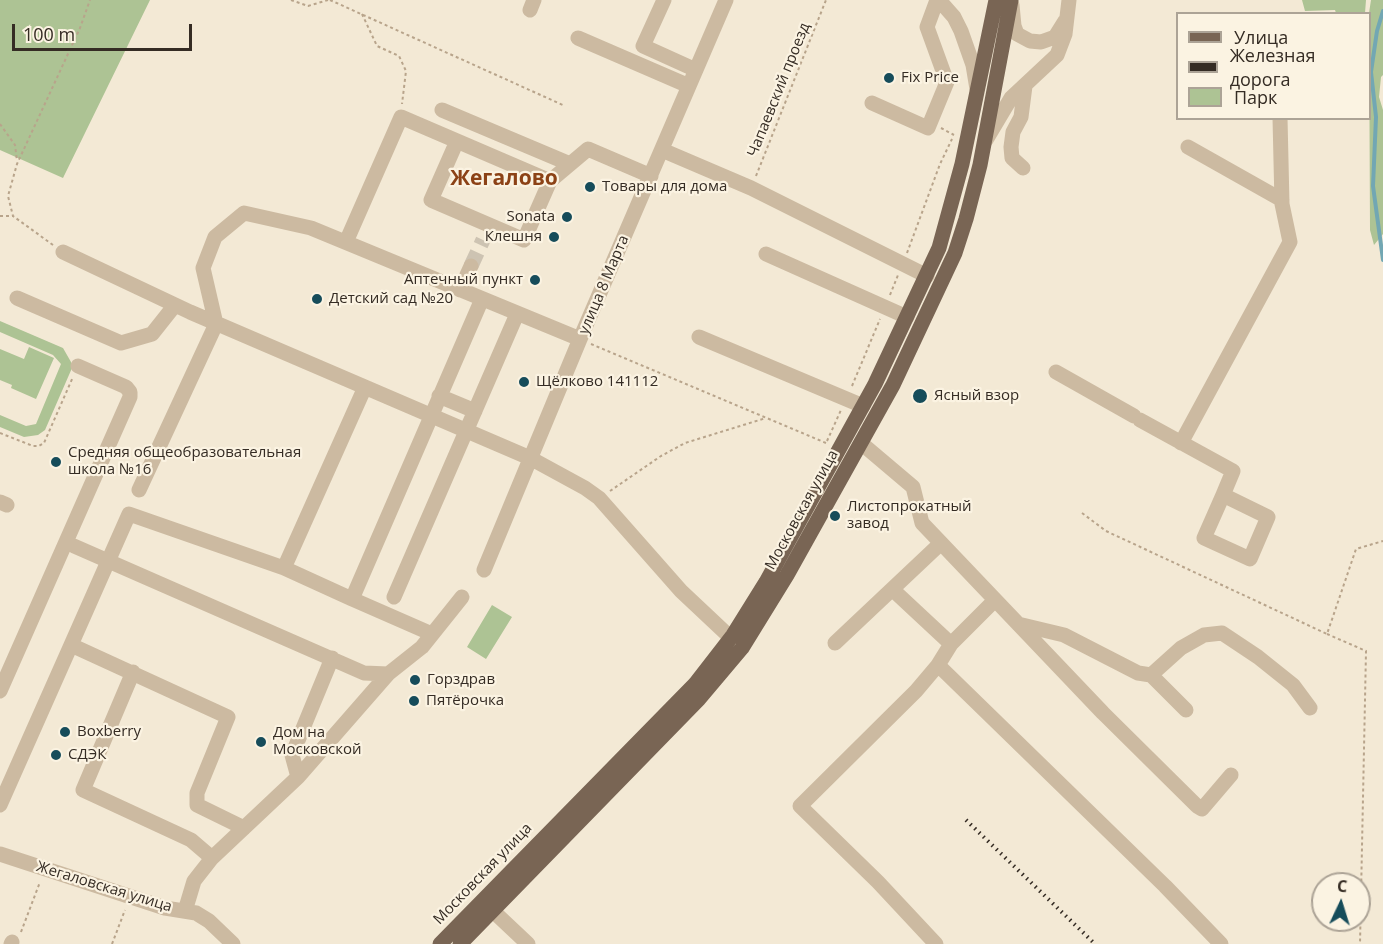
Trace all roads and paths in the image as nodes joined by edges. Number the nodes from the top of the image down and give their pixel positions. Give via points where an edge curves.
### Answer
1 (90, 0) edge
2 (291, 0) edge
3 (329, 0) edge
4 (664, 0) edge
5 (726, 0) edge
6 (826, 0) edge
7 (938, 0) edge
8 (996, 0) edge
9 (1011, 0) edge
10 (1069, 0) edge
11 (362, 14) junction
12 (1068, 16) junction
13 (578, 38) dead end
14 (696, 70) junction
15 (689, 86) junction
16 (1025, 86) junction
17 (977, 90) junction
18 (872, 103) dead end
19 (565, 106) dead end
20 (442, 110) dead end
21 (401, 117) junction
22 (1280, 120) edge
23 (0, 124) edge
24 (954, 135) dead end
25 (986, 140) junction
26 (457, 141) junction
27 (1188, 147) dead end
28 (662, 150) junction
29 (17, 164) junction
30 (570, 164) junction
31 (1023, 168) dead end
32 (651, 176) junction
33 (550, 181) junction
34 (751, 188) junction
35 (1282, 200) junction
36 (0, 216) edge
37 (13, 216) junction
38 (490, 225) junction
39 (483, 240) tunnel mouth
40 (346, 242) junction
41 (63, 252) joint
42 (766, 254) dead end
43 (903, 262) junction
44 (471, 266) tunnel mouth
45 (927, 276) junction
46 (460, 290) junction
47 (17, 298) dead end
48 (482, 299) junction
49 (175, 305) junction
50 (885, 307) junction
51 (517, 314) junction
52 (907, 317) junction
53 (216, 324) junction
54 (699, 336) dead end
55 (580, 339) junction
56 (78, 366) joint
57 (1056, 372) dead end
58 (365, 387) junction
59 (439, 396) junction
60 (846, 399) junction
61 (862, 406) junction
62 (475, 411) junction
63 (430, 416) junction
64 (766, 418) junction
65 (466, 431) junction
66 (0, 433) edge
67 (826, 443) junction
68 (861, 443) junction
69 (1181, 443) junction
70 (823, 451) dead end
71 (530, 459) junction
72 (139, 490) dead end
73 (1223, 495) junction
74 (599, 498) junction
75 (1082, 513) dead end
76 (1383, 541) edge
77 (941, 543) junction
78 (74, 546) dead end
79 (108, 561) junction
80 (285, 568) junction
81 (484, 570) dead end
82 (892, 589) junction
83 (394, 597) dead end
84 (462, 597) dead end
85 (352, 599) junction
86 (995, 600) junction
87 (1018, 624) junction
88 (432, 634) junction
89 (1327, 634) junction
90 (731, 638) junction
91 (835, 643) dead end
92 (71, 645) junction
93 (951, 645) junction
94 (332, 658) junction
95 (938, 665) junction
96 (133, 672) junction
97 (388, 674) junction
98 (1151, 675) junction
99 (0, 692) edge
100 (1310, 708) dead end
101 (1186, 710) dead end
102 (1231, 775) dead end
103 (298, 777) junction
104 (0, 805) edge
105 (244, 828) junction
106 (0, 854) edge
107 (212, 858) junction
108 (43, 872) dead end
109 (128, 902) dead end
110 (493, 910) junction
111 (185, 911) junction
112 (14, 940) edge
113 (112, 944) edge
114 (233, 944) edge
115 (440, 944) edge
116 (460, 944) edge
117 (528, 944) edge
118 (936, 944) edge
119 (1221, 944) edge
120 (1360, 944) edge

1 - 29 path
2 - 3 path via 308,6
3 - 11 path
4 - 14 street via 643,46
5 - 14 street, улица 8 Марта
6 - 34 path, Чапаевский проезд
7 - 17 street via 950,11 961,31
7 - 18 street via 927,27 947,82 928,128
8 - 17 main road, Московская улица
9 - 12 street via 1017,34 1030,42 1055,37
9 - 25 main road, Московская улица
10 - 12 street
11 - 19 path
11 - 21 path via 377,46 399,56 406,71
12 - 16 street via 1057,55
13 - 15 street
14 - 15 street, улица 8 Марта
15 - 28 street, улица 8 Марта
16 - 25 street via 1005,105
16 - 31 street via 1021,117 1011,147 1012,158
17 - 45 main road, Московская улица via 949,216
20 - 30 street
21 - 26 street
21 - 40 street
22 - 35 street
23 - 29 path via 15,145
24 - 43 path
25 - 68 main road, Московская улица via 955,254 907,358
26 - 33 street
26 - 38 street via 431,200
27 - 35 street
28 - 32 street, улица 8 Марта
28 - 34 street
29 - 37 path via 8,195
30 - 32 street via 588,149
30 - 33 street
32 - 55 street, улица 8 Марта
33 - 38 street via 524,240
34 - 43 street
35 - 69 street via 1290,242
36 - 37 path
37 - 41 path
38 - 39 street
40 - 46 street
40 - 53 street via 311,228 244,213 215,237 203,268
41 - 49 street
42 - 50 street
43 - 45 street
43 - 50 path
44 - 46 street
45 - 52 main road, Московская улица
46 - 48 street
47 - 49 street via 121,343 152,333
48 - 51 street
48 - 59 street
49 - 53 street
50 - 52 street
50 - 60 path
51 - 55 street
51 - 62 street
52 - 61 main road, Московская улица
53 - 58 street
53 - 72 street
54 - 60 street
55 - 64 path
55 - 71 street, улица 8 Марта
56 - 66 path via 44,443 33,446
56 - 99 street via 126,387 130,397
57 - 69 street
58 - 63 street
58 - 80 street
59 - 62 street
59 - 63 street
60 - 61 street
60 - 67 path
61 - 90 main road, Московская улица
62 - 65 street
63 - 65 street
63 - 85 street
64 - 67 path
64 - 74 path via 685,443
65 - 71 street
65 - 83 street
67 - 70 path
68 - 77 street via 913,487 922,523
68 - 110 main road, Московская улица via 787,575 730,663
69 - 73 street via 1233,471
71 - 74 street
71 - 81 street, улица 8 Марта
73 - 73 street via 1204,538 1250,559 1268,517
74 - 90 street via 681,591
75 - 89 path via 1106,531
76 - 89 path via 1356,549
77 - 82 street
77 - 86 street
78 - 79 street
79 - 80 street via 129,514
79 - 92 street
79 - 94 street
80 - 85 street
82 - 91 street
82 - 93 street
84 - 88 street
85 - 88 street
86 - 87 street
86 - 93 street
87 - 98 street via 1064,635 1137,673
87 - 102 street via 1202,809
88 - 97 street
89 - 120 path via 1366,651
90 - 115 main road, Московская улица via 695,684
92 - 96 street
92 - 104 street
93 - 95 street
94 - 97 street via 364,673
94 - 103 street via 292,755
95 - 118 street via 800,806
95 - 119 street
96 - 105 street via 228,717 196,793 197,805
96 - 107 street via 83,790 191,840
97 - 103 street
98 - 100 street via 1181,648 1204,635 1222,633 1293,684
98 - 101 street
103 - 105 street
105 - 107 street
106 - 111 street, Жегаловская улица via 165,908
107 - 111 street via 194,880
108 - 112 path
109 - 113 path
110 - 116 main road, Московская улица
110 - 117 street
111 - 114 street, Жегаловская улица via 202,916

